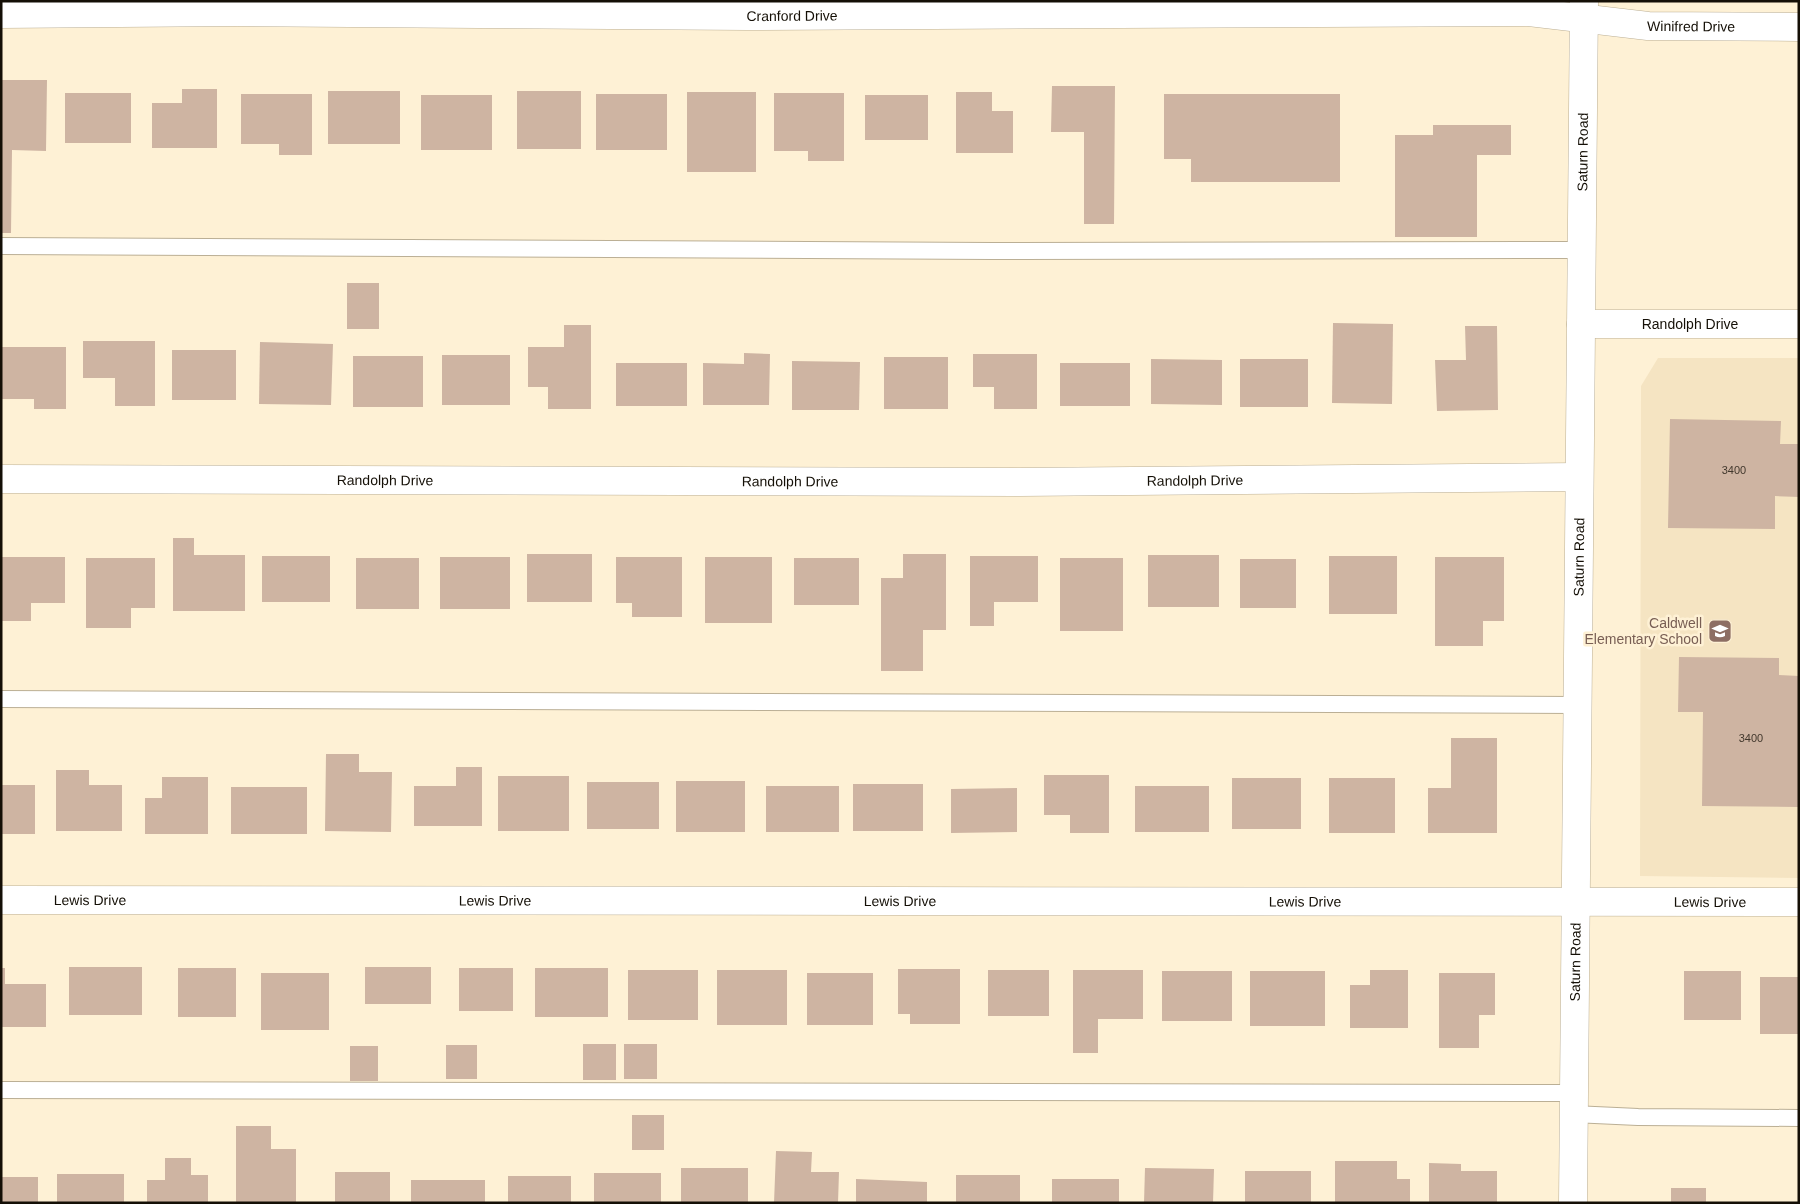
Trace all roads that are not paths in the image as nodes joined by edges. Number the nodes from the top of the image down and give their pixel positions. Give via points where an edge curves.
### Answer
1 (237, 7) edge
2 (1584, 10) edge
3 (1, 14) edge
4 (1799, 27) edge
5 (1, 246) edge
6 (1582, 250) junction
7 (1581, 324) junction
8 (1799, 324) edge
9 (1579, 477) junction
10 (1, 479) edge
11 (1, 699) edge
12 (1576, 705) junction
13 (1, 900) edge
14 (1574, 902) junction
15 (1799, 902) edge
16 (1, 1090) edge
17 (1574, 1104) junction
18 (1799, 1118) edge
19 (1573, 1203) edge

1 - 2 street, Cranford Drive via 767,16
1 - 3 street, Cranford Drive
2 - 4 street, Winifred Drive via 1648,26
2 - 6 street, Saturn Road
5 - 6 lane via 992,252
6 - 7 street, Saturn Road
7 - 8 street, Randolph Drive
7 - 9 street, Saturn Road
9 - 10 street, Randolph Drive via 1020,482
9 - 12 street, Saturn Road
11 - 12 lane
12 - 14 street, Saturn Road
13 - 14 street, Lewis Drive
14 - 15 street, Lewis Drive
14 - 17 street, Saturn Road
16 - 17 lane
17 - 18 lane via 1638,1117
17 - 19 street, Saturn Road

